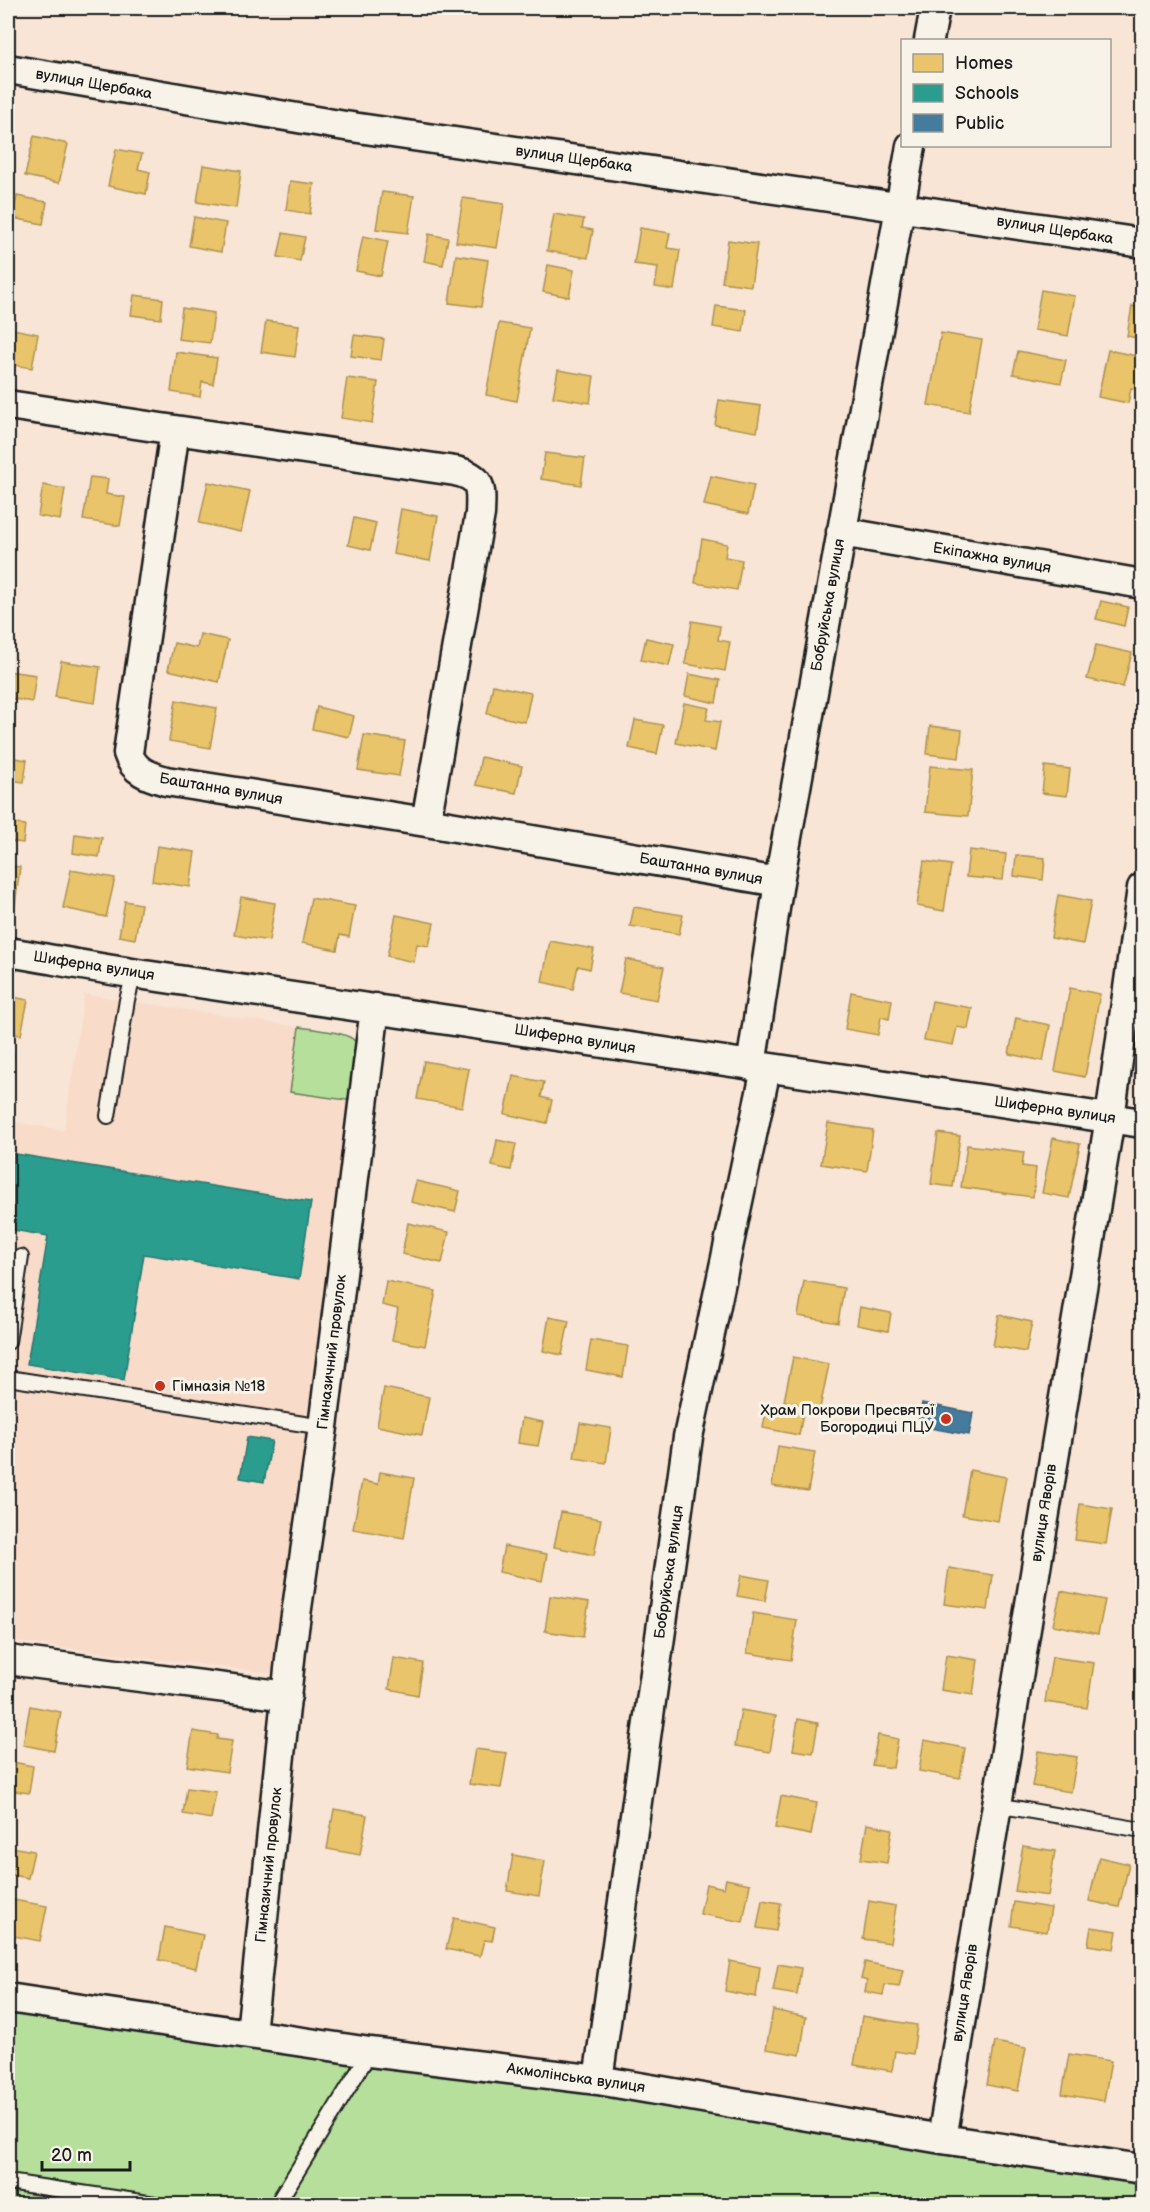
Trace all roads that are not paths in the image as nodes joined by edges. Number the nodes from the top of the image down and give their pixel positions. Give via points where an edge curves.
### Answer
1 (935, 8) edge
2 (929, 39) edge
3 (8, 69) edge
4 (911, 147) edge
5 (901, 207) junction
6 (1143, 243) edge
7 (8, 405) edge
8 (175, 430) junction
9 (841, 532) junction
10 (1143, 584) edge
11 (426, 822) junction
12 (779, 882) junction
13 (1143, 888) edge
14 (8, 952) edge
15 (134, 974) junction
16 (375, 1008) junction
17 (758, 1067) junction
18 (108, 1116) dead end
19 (1110, 1118) junction
20 (1143, 1123) edge
21 (21, 1257) dead end
22 (8, 1342) edge
23 (8, 1378) edge
24 (323, 1427) junction
25 (8, 1660) edge
26 (287, 1696) junction
27 (996, 1805) junction
28 (1143, 1830) edge
29 (8, 1998) edge
30 (251, 2033) junction
31 (369, 2052) junction
32 (598, 2080) junction
33 (942, 2139) junction
34 (1143, 2169) edge
35 (8, 2182) edge
36 (155, 2205) edge
37 (277, 2205) edge

1 - 2 street
3 - 5 street, вулиця Щербака via 345,126
4 - 5 street, Бобруйська вулиця
5 - 6 street, вулиця Щербака
5 - 9 street, Бобруйська вулиця
7 - 8 street
8 - 11 street, Баштанна вулиця via 130,760 136,769 166,781
8 - 11 street via 455,471 477,480 480,514
9 - 10 street, Екіпажна вулиця
9 - 12 street, Бобруйська вулиця
11 - 12 street, Баштанна вулиця
12 - 17 street, Бобруйська вулиця
13 - 19 street, вулиця Яворів
14 - 15 street, Шиферна вулиця
15 - 16 street, Шиферна вулиця
15 - 18 lane
16 - 17 street, Шиферна вулиця
16 - 24 street, Гімназичний провулок
17 - 19 street, Шиферна вулиця
17 - 32 street, Бобруйська вулиця via 688,1437
19 - 20 street, Шиферна вулиця
19 - 27 street, вулиця Яворів
21 - 22 lane
23 - 24 lane
24 - 26 street, Гімназичний провулок
25 - 26 street
26 - 30 street, Гімназичний провулок
27 - 28 lane
27 - 33 street, вулиця Яворів
29 - 30 street, Акмолінська вулиця
30 - 31 street, Акмолінська вулиця
31 - 32 street, Акмолінська вулиця
31 - 37 lane
32 - 33 street, Акмолінська вулиця
33 - 34 street, Акмолінська вулиця
35 - 36 lane

